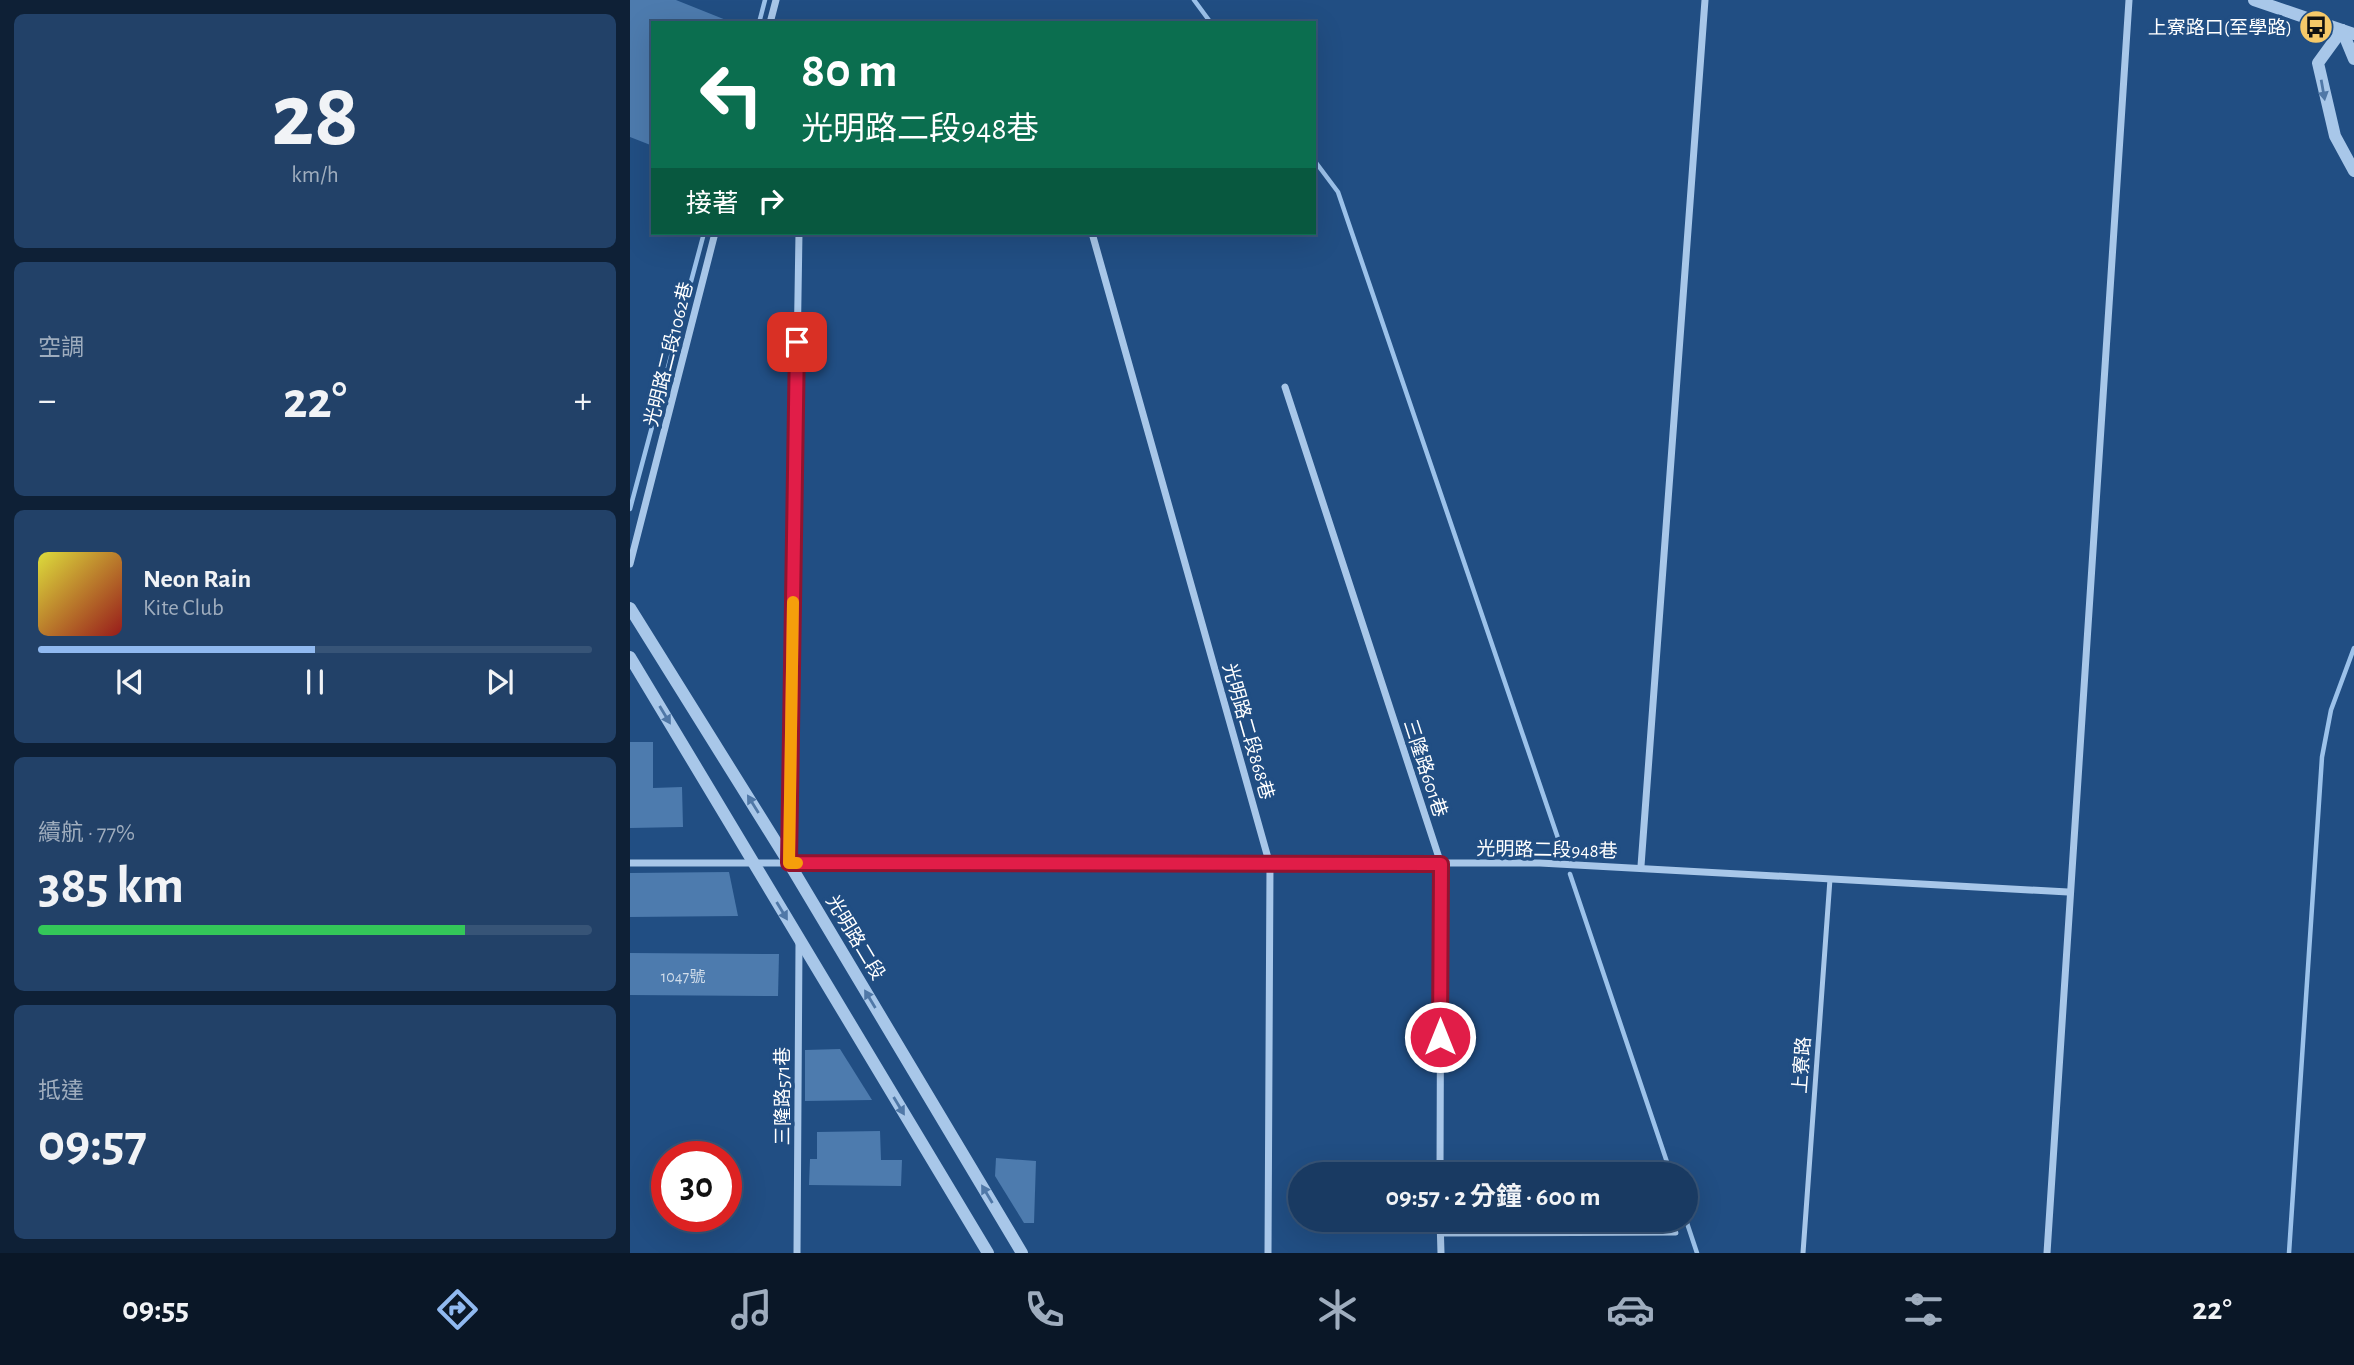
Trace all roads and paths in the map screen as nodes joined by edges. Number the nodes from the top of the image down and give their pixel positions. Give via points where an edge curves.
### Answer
1 (776, 0) edge
2 (1705, 0) edge
3 (2129, 0) edge
4 (2253, 0) edge
5 (771, 21) edge
6 (2348, 32) edge
7 (2354, 59) edge
8 (2354, 171) edge
9 (714, 235) edge
10 (799, 235) edge
11 (1093, 235) edge
12 (1285, 387) dead end
13 (630, 564) edge
14 (630, 608) edge
15 (630, 657) edge
16 (752, 862) junction
17 (630, 863) edge
18 (789, 863) junction
19 (1441, 864) junction
20 (1270, 865) junction
21 (1641, 866) junction
22 (1830, 879) junction
23 (2068, 892) junction
24 (799, 939) junction
25 (1440, 1162) edge
26 (1676, 1233) dead end
27 (1440, 1234) joint
28 (797, 1253) edge
29 (988, 1253) edge
30 (1022, 1253) edge
31 (1268, 1253) edge
32 (1441, 1253) edge
33 (1803, 1253) edge
34 (2048, 1253) edge

1 - 5 street
2 - 21 street
3 - 23 street
4 - 6 street
6 - 7 street
6 -> 8 street via 2318,63 2335,136
9 - 13 street, 光明路二段1062巷
10 - 18 street
11 - 20 street, 光明路二段868巷
12 - 19 street, 三隆路601巷
18 -> 14 street, 光明路二段
15 -> 16 street
16 - 17 street, 光明路二段948巷
16 - 18 street, 光明路二段948巷
16 -> 24 street
18 - 20 street, 光明路二段948巷
30 -> 18 street, 光明路二段
19 - 20 street, 光明路二段948巷
19 - 21 street, 光明路二段948巷
19 - 25 street, 三隆路601巷
20 - 31 street, 光明路二段868巷
21 - 22 street, 光明路二段948巷
22 - 23 street, 光明路二段948巷
22 - 33 lane, 上寮路
23 - 34 street
24 - 28 street, 三隆路571巷
24 -> 29 street
26 - 27 lane
27 - 32 street

